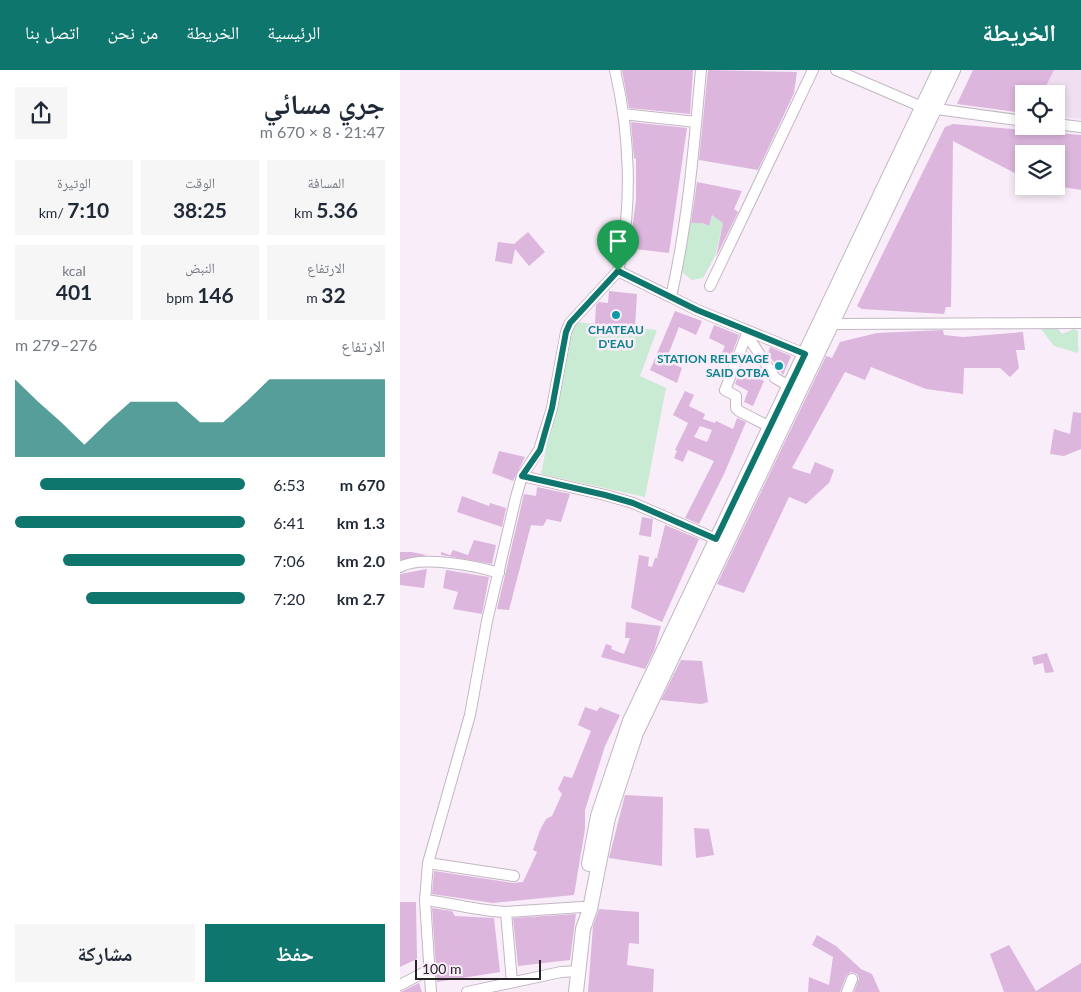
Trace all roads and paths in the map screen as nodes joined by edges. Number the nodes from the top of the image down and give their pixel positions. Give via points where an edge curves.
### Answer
1 (615, 70) edge
2 (701, 70) edge
3 (813, 70) edge
4 (836, 70) edge
5 (940, 70) edge
6 (953, 70) edge
7 (928, 109) junction
8 (623, 114) junction
9 (1015, 120) edge
10 (696, 122) junction
11 (1065, 125) edge
12 (1081, 127) edge
13 (618, 271) junction
14 (710, 286) dead end
15 (671, 297) junction
16 (1081, 323) edge
17 (831, 324) junction
18 (748, 333) junction
19 (805, 354) junction
20 (790, 386) junction
21 (770, 427) junction
22 (522, 476) junction
23 (716, 539) junction
24 (400, 567) edge
25 (499, 573) junction
26 (428, 863) junction
27 (514, 876) dead end
28 (425, 900) junction
29 (582, 907) junction
30 (506, 912) junction
31 (583, 929) junction
32 (429, 970) junction
33 (578, 971) junction
34 (852, 979) dead end
35 (512, 982) junction
36 (400, 985) edge
37 (431, 992) edge
38 (467, 992) edge
39 (576, 992) edge
40 (847, 992) edge

1 - 8 street
2 - 10 street
3 - 14 street
4 - 7 street
5 - 7 main road
6 - 7 main road
7 - 9 street
7 - 17 main road
7 - 19 main road
8 - 10 street
8 - 13 street via 625,228
10 - 15 street via 682,246
11 - 12 street
13 - 15 street
13 - 22 street via 570,323 540,450
15 - 18 street
16 - 17 street
17 - 31 main road via 636,733 608,818 590,910
18 - 19 street
18 - 20 street via 775,378
18 - 21 street via 725,390 737,397 735,406 739,411
19 - 20 main road
20 - 21 main road
21 - 23 main road
22 - 23 street via 633,503
22 - 25 street
23 - 29 main road via 623,739 598,816
24 - 25 street via 428,561
25 - 26 street via 470,715
26 - 27 street
26 - 28 street
28 - 30 street
28 - 32 street
29 - 30 street
29 - 31 main road
30 - 35 street
31 - 33 main road
32 - 36 street
32 - 37 street
33 - 35 street
33 - 39 main road
34 - 40 street
35 - 38 street

